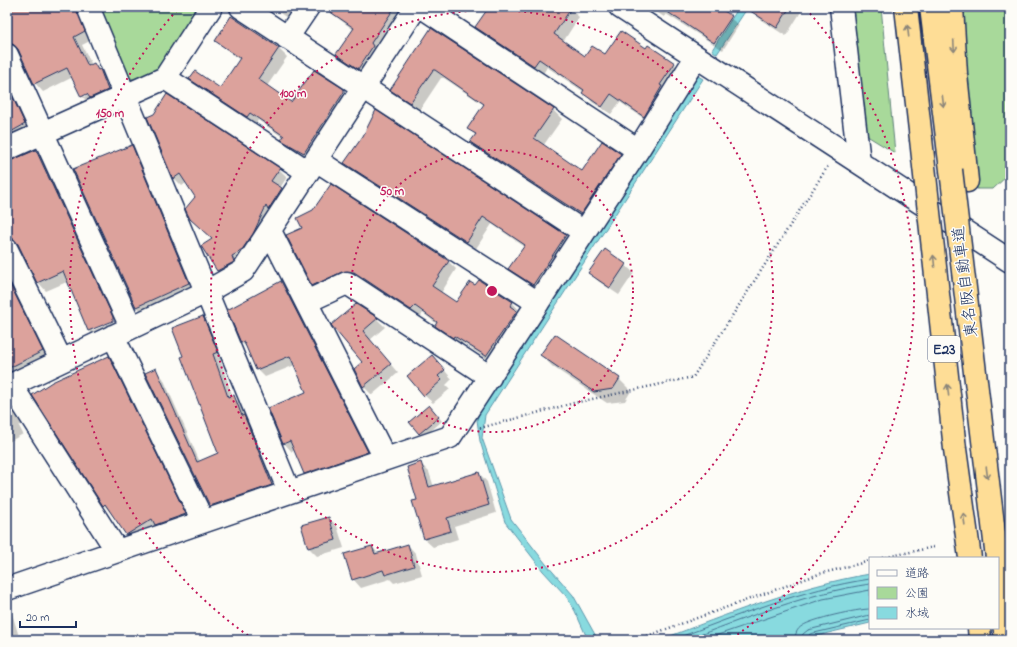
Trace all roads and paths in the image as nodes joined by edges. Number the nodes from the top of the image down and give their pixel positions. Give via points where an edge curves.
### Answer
1 (88, 7) edge
2 (211, 7) edge
3 (241, 7) edge
4 (308, 7) edge
5 (416, 7) edge
6 (422, 7) edge
7 (620, 7) edge
8 (841, 7) edge
9 (906, 7) edge
10 (931, 7) edge
11 (952, 7) edge
12 (287, 38) junction
13 (7, 55) edge
14 (696, 57) junction
15 (166, 78) junction
16 (364, 88) junction
17 (125, 95) junction
18 (42, 133) junction
19 (7, 149) edge
20 (839, 149) junction
21 (638, 150) junction
22 (859, 162) junction
23 (312, 166) junction
24 (959, 175) junction
25 (270, 231) junction
26 (584, 232) junction
27 (7, 250) edge
28 (1010, 261) edge
29 (206, 292) junction
30 (306, 302) junction
31 (538, 303) junction
32 (122, 332) junction
33 (62, 360) junction
34 (490, 377) junction
35 (9, 386) edge
36 (484, 426) dead end
37 (385, 458) junction
38 (289, 491) junction
39 (203, 521) junction
40 (934, 547) dead end
41 (118, 551) junction
42 (887, 557) edge
43 (970, 557) edge
44 (996, 557) edge
45 (869, 561) edge
46 (999, 580) edge
47 (7, 589) edge
48 (979, 629) edge
49 (636, 640) edge
50 (980, 640) edge
51 (1006, 640) edge

1 - 17 street
2 - 15 street
3 - 12 street
4 - 12 street
5 - 16 street
6 - 21 street
7 - 14 street
8 - 22 street
43 -> 9 highway, 東名阪自動車道 / E23, bridge via 955,449
10 -> 24 highway, 東名阪自動車道 / E23
11 -> 24 highway
12 - 16 street
13 - 18 street
14 - 20 street
14 - 21 street
15 - 17 street
15 - 23 street
16 - 23 street
16 - 26 street
17 - 18 street
17 - 29 street
18 - 19 street
18 - 32 street
20 - 22 street
20 - 36 path via 694,377
21 - 26 street
22 - 28 street
23 - 25 street
23 - 31 street
24 -> 44 highway, 東名阪自動車道 / E23, bridge via 983,446
25 - 29 street via 244,271
25 - 30 street
26 - 31 street
27 - 33 street
29 - 32 street
29 - 38 street
30 - 34 street via 347,283
30 - 37 street
31 - 34 street
32 - 33 street
32 - 39 street
33 - 35 street
34 - 37 street via 450,437
35 - 41 street
37 - 38 street
38 - 39 street
39 - 41 street
40 - 42 path
41 - 47 street
45 - 49 path via 818,574
46 - 51 highway
48 - 50 highway

